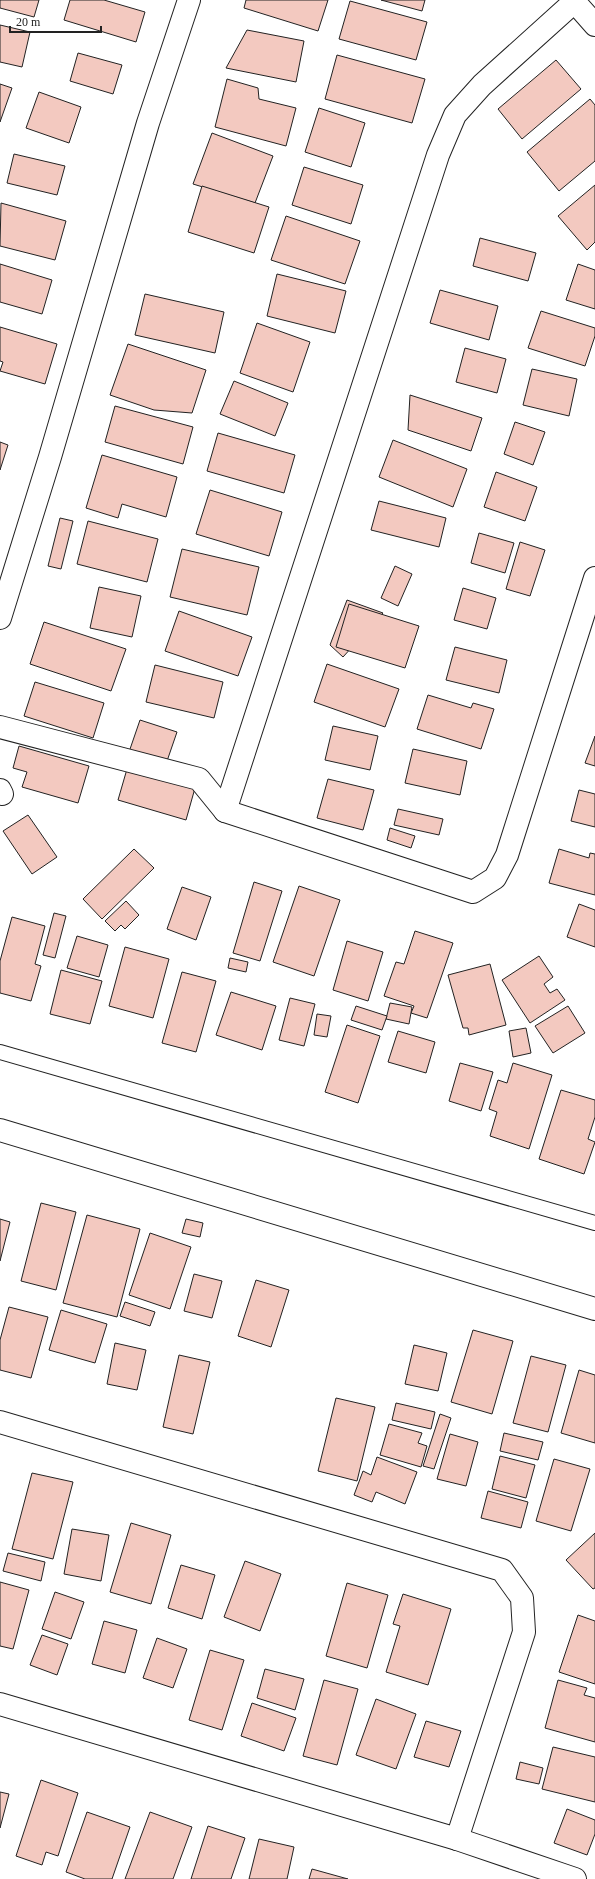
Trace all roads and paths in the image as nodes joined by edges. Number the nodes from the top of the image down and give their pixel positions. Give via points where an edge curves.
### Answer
1 (189, 0) edge
2 (574, 1) edge
3 (595, 25) edge
4 (595, 578) edge
5 (0, 618) edge
6 (0, 727) edge
7 (225, 810) junction
8 (0, 1052) edge
9 (0, 1130) edge
10 (595, 1223) edge
11 (595, 1309) edge
12 (0, 1422) edge
13 (0, 1704) edge
14 (457, 1839) junction
15 (575, 1879) edge

1 - 5 street via 148,123
2 - 3 street
2 - 7 street via 482,85 455,115 435,163
4 - 7 street via 507,856 495,878 473,892
6 - 7 street via 199,779
8 - 10 lane
9 - 11 street
12 - 14 street via 502,1570 522,1598 524,1632
13 - 14 street
14 - 15 street

